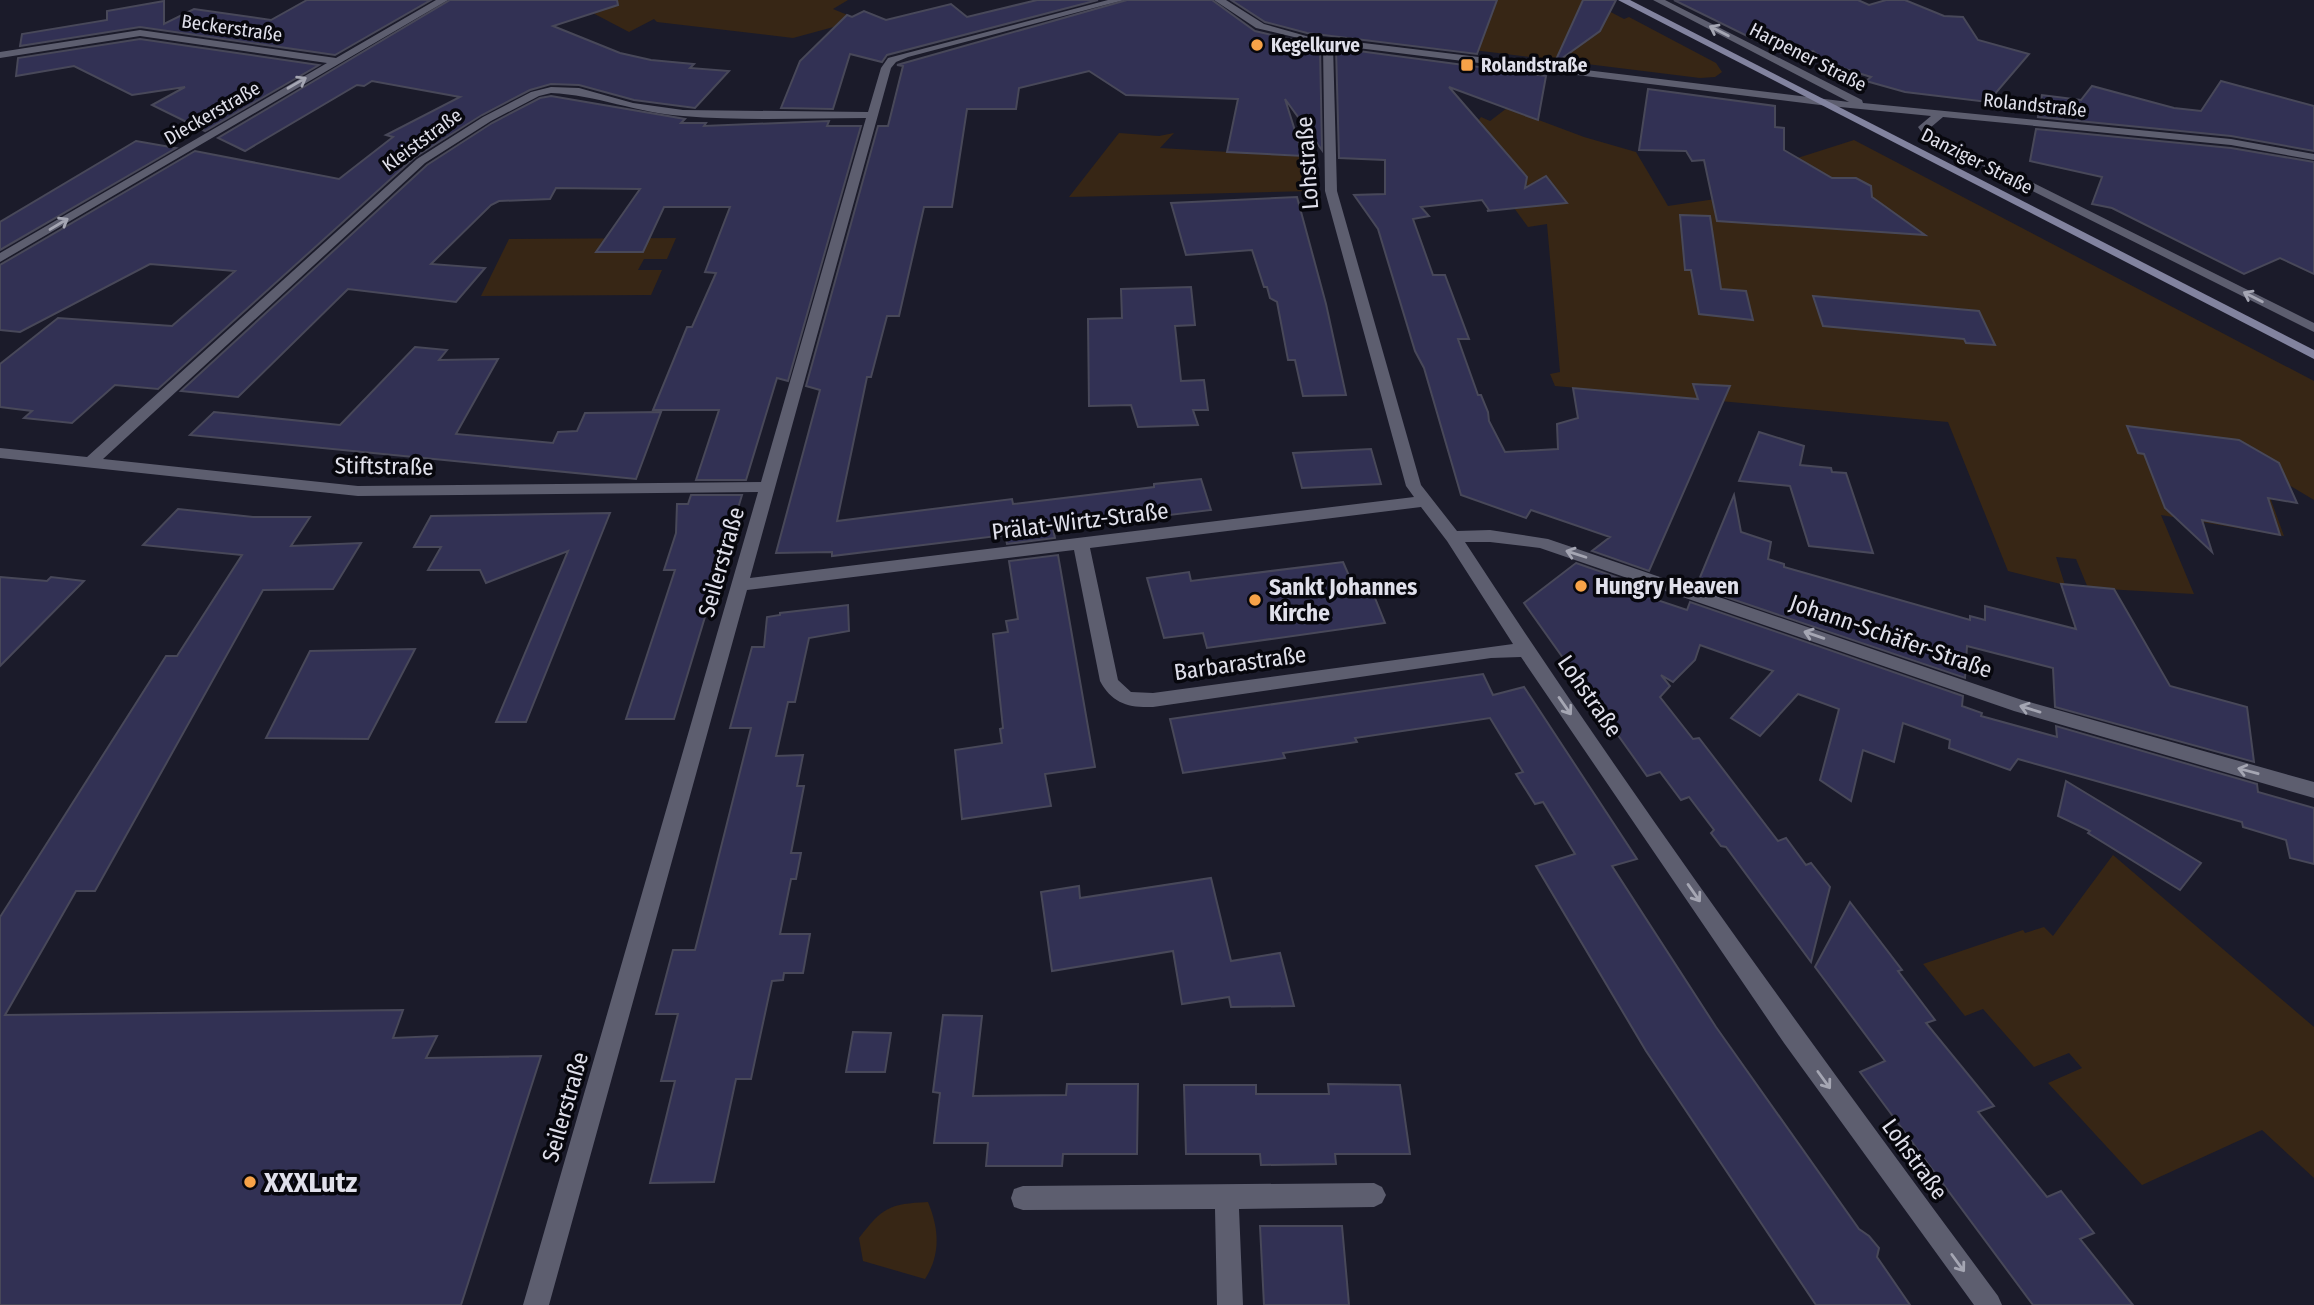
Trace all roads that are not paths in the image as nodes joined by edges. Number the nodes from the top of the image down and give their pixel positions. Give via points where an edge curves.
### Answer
1 (443, 0) edge
2 (1119, 0) edge
3 (1219, 0) edge
4 (1623, 0) edge
5 (1658, 0) edge
6 (1328, 42) junction
7 (0, 55) edge
8 (334, 61) junction
9 (1820, 102) junction
10 (1867, 107) junction
11 (1942, 113) junction
12 (873, 114) junction
13 (2314, 157) edge
14 (0, 258) edge
15 (2314, 328) edge
16 (2314, 355) edge
17 (0, 453) edge
18 (90, 463) junction
19 (769, 487) junction
20 (1424, 501) junction
21 (1453, 537) junction
22 (1081, 544) junction
23 (742, 585) junction
24 (1526, 650) junction
25 (2314, 790) edge
26 (1374, 1195) dead end
27 (1227, 1197) junction
28 (1023, 1198) dead end
29 (536, 1305) edge
30 (1230, 1305) edge
31 (1989, 1305) edge

1 - 8 street, Dieckerstraße
2 - 12 street, Seilerstraße via 896,58 886,68
3 - 6 street, Rolandstraße via 1269,30
4 - 9 main road, Danziger Straße
10 -> 5 street, Harpener Straße
6 - 9 street, Rolandstraße
6 - 20 street, Lohstraße via 1331,191 1412,478
7 - 8 street, Beckerstraße via 140,33
14 -> 8 street, Dieckerstraße
9 - 10 street, Rolandstraße
9 - 16 main road, Danziger Straße
10 - 11 street, Rolandstraße
11 - 13 street, Rolandstraße via 2231,142
15 -> 11 street, Danziger Straße via 1934,138 1924,127
12 - 18 street, Kleiststraße via 700,114 632,106 571,90 535,94 421,161
12 - 19 street, Seilerstraße
17 - 18 street, Stiftstraße
18 - 19 street, Stiftstraße via 358,491
19 - 23 street, Seilerstraße
20 - 21 street, Lohstraße
20 - 22 street, Prälat-Wirtz-Straße
21 - 24 street, Lohstraße
25 -> 21 street, Johann-Schäfer-Straße via 2020,706 1552,546 1525,539
22 - 23 street, Prälat-Wirtz-Straße
22 - 24 street, Barbarastraße via 1109,681 1124,699 1153,700
23 - 29 street, Seilerstraße
24 -> 31 street, Lohstraße via 1792,1036
26 - 27 street
27 - 28 street
27 - 30 street

